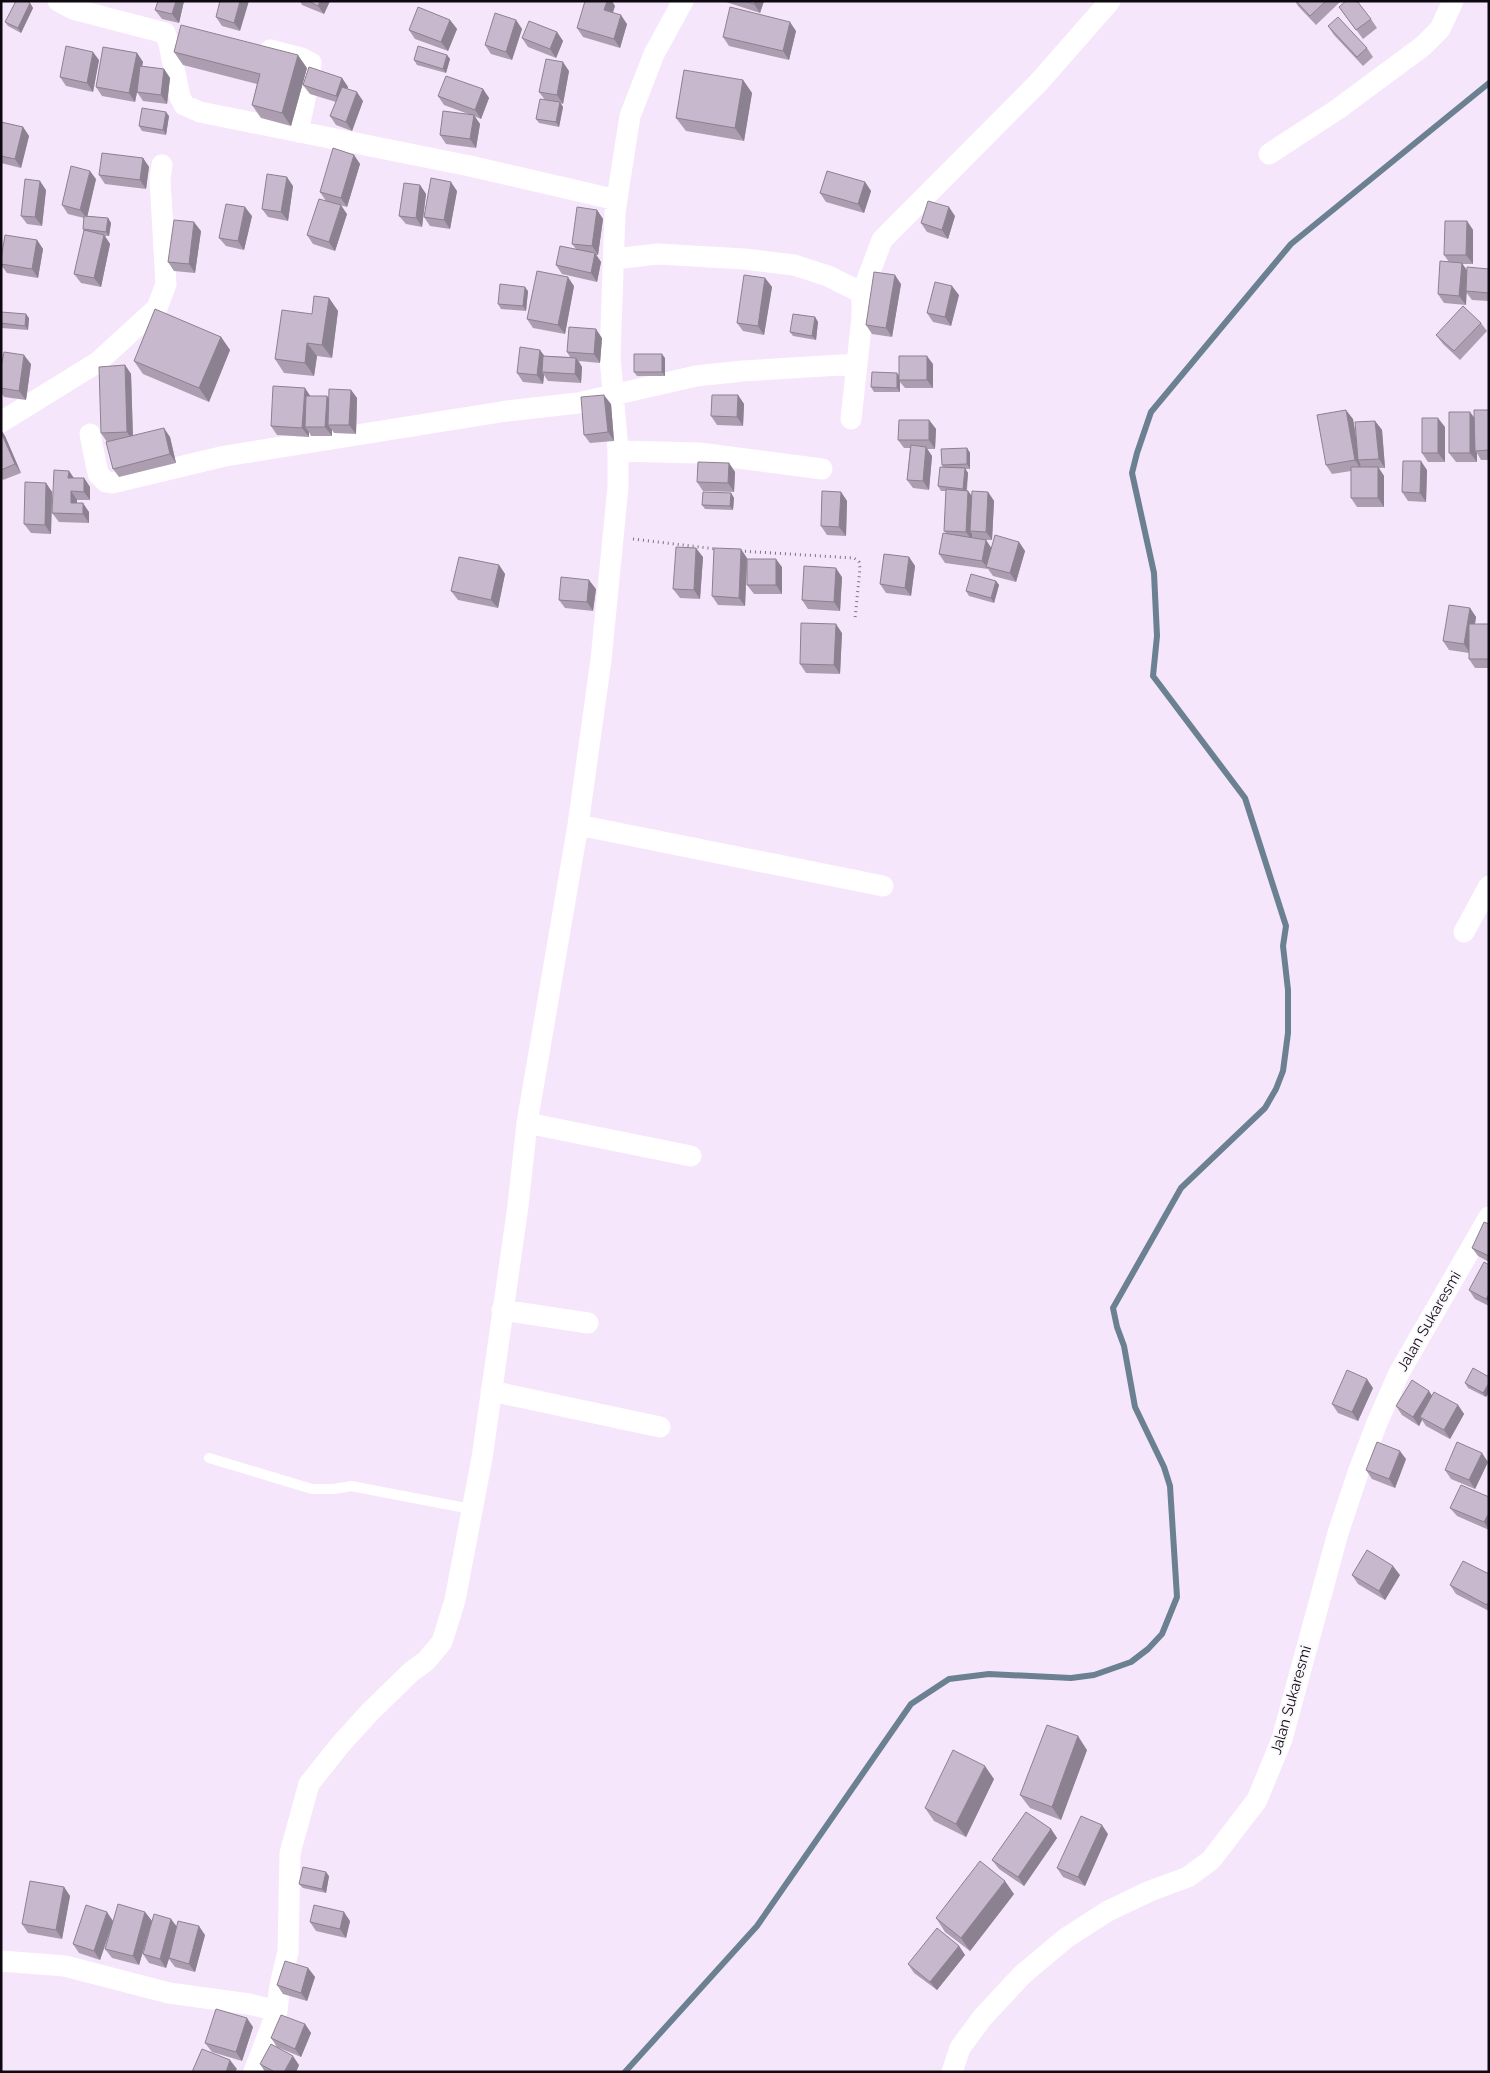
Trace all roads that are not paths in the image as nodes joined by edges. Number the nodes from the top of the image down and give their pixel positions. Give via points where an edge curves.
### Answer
1 (58, 1) edge
2 (683, 1) edge
3 (1110, 1) edge
4 (1453, 1) edge
5 (247, 44) edge
6 (298, 132) junction
7 (1269, 154) dead end
8 (162, 165) dead end
9 (617, 200) junction
10 (614, 259) junction
11 (862, 293) junction
12 (857, 364) junction
13 (614, 394) junction
14 (851, 419) dead end
15 (1, 422) edge
16 (90, 434) dead end
17 (618, 451) junction
18 (822, 469) dead end
19 (578, 825) junction
20 (883, 886) dead end
21 (1489, 886) edge
22 (1464, 932) dead end
23 (527, 1123) junction
24 (690, 1156) dead end
25 (1489, 1217) edge
26 (502, 1310) junction
27 (588, 1323) dead end
28 (491, 1391) junction
29 (660, 1427) dead end
30 (209, 1458) dead end
31 (471, 1509) junction
32 (1, 1961) edge
33 (277, 2011) junction
34 (254, 2072) edge
35 (952, 2072) edge

1 - 6 street via 73,9 131,26 174,32 169,44 184,105 200,112
2 - 9 street via 654,54 630,116
3 - 11 street via 1039,82 882,240
4 - 7 street via 1440,29 1423,46 1338,109
5 - 6 street via 311,63
6 - 9 street via 470,166
8 - 15 street via 160,198 166,284 157,308 98,362
9 - 10 street
10 - 11 street via 658,254 794,265 828,276
10 - 13 street via 610,357
11 - 12 street
12 - 13 street via 705,375
12 - 14 street
13 - 16 street via 578,403 507,411 225,456 112,483 98,474
13 - 17 street
17 - 18 street via 699,453
17 - 19 street via 618,487 601,660
19 - 20 street
19 - 23 street
21 - 22 street
23 - 24 street
23 - 26 street
25 - 35 street, Jalan Sukaresmi via 1399,1373 1377,1423 1338,1534 1282,1739 1257,1800 1211,1860 1188,1877 1108,1912 1066,1938 1022,1975 982,2018 960,2048
26 - 27 street
26 - 28 street
28 - 29 street
28 - 31 street
30 - 31 lane via 312,1489 351,1486
31 - 33 street via 455,1600 442,1642 363,1719 309,1784 290,1853 288,1952
32 - 33 street via 65,1966 169,1993
33 - 34 street

